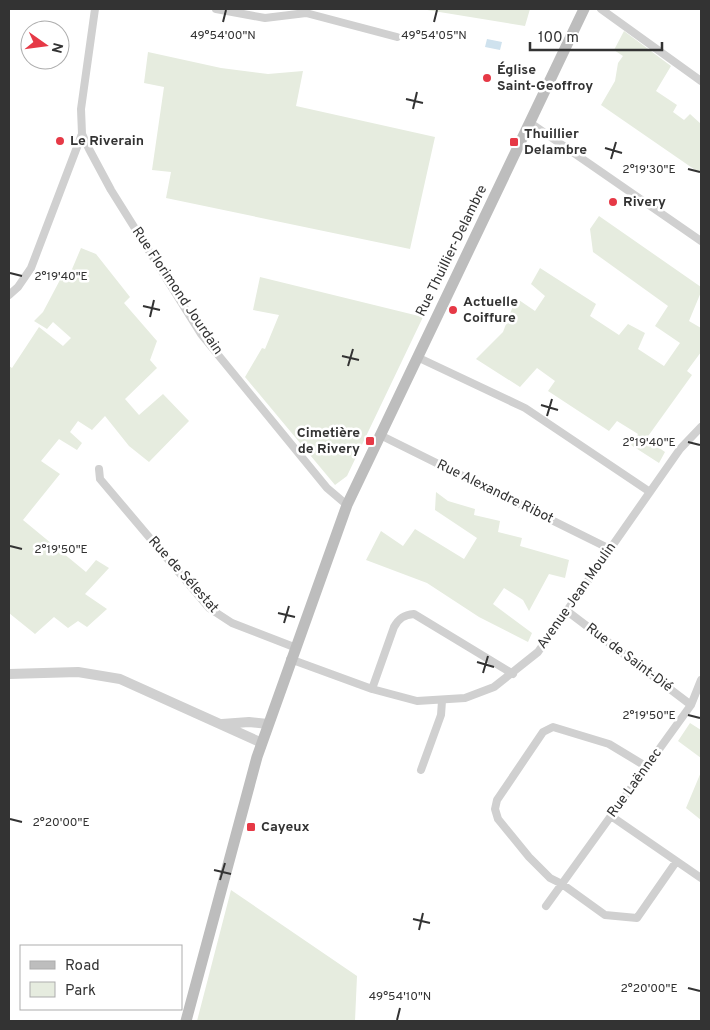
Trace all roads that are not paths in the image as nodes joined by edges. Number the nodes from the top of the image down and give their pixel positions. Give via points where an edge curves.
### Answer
1 (95, 9) edge
2 (216, 9) edge
3 (584, 9) edge
4 (601, 9) edge
5 (397, 37) dead end
6 (701, 82) edge
7 (530, 122) junction
8 (82, 134) junction
9 (701, 241) edge
10 (9, 295) edge
11 (418, 357) junction
12 (701, 427) edge
13 (380, 435) junction
14 (100, 469) dead end
15 (650, 492) junction
16 (347, 505) junction
17 (610, 549) junction
18 (567, 611) junction
19 (292, 653) junction
20 (9, 674) edge
21 (513, 674) junction
22 (701, 680) edge
23 (372, 689) junction
24 (442, 701) junction
25 (691, 705) junction
26 (222, 724) junction
27 (268, 724) junction
28 (262, 742) junction
29 (647, 767) junction
30 (421, 770) dead end
31 (611, 816) junction
32 (676, 862) junction
33 (701, 878) edge
34 (562, 884) junction
35 (546, 906) dead end
36 (186, 1021) edge

1 - 8 street via 81,101
2 - 5 street via 265,18 306,13
3 - 7 main road, Rue Thuillier-Delambre
4 - 6 street
7 - 9 street
7 - 11 main road, Rue Thuillier-Delambre
8 - 10 street via 31,268
8 - 16 street, Rue Florimond Jourdain via 111,190 201,334 327,488
11 - 13 main road, Rue Thuillier-Delambre
11 - 15 street via 525,408
12 - 15 street, Avenue Jean Moulin via 680,449
13 - 16 main road, Rue Thuillier-Delambre
13 - 17 street, Rue Alexandre Ribot
14 - 19 street, Rue de Sélestat via 100,479 209,608
15 - 17 street, Avenue Jean Moulin
16 - 19 main road, Rue Thuillier-Delambre
17 - 18 street, Avenue Jean Moulin
18 - 21 street, Avenue Jean Moulin via 538,652
18 - 25 street, Rue de Saint-Dié
19 - 23 street, Avenue Jean Moulin
19 - 27 main road, Rue Thuillier-Delambre
20 - 26 street via 78,672 120,679
21 - 23 street via 414,614 398,619
21 - 24 street, Avenue Jean Moulin via 479,694
22 - 25 street, Rue Laënnec
23 - 24 street, Avenue Jean Moulin via 417,701
24 - 30 street via 441,714
25 - 29 street, Rue Laënnec
26 - 27 street
26 - 28 street
27 - 28 main road, Rue Thuillier-Delambre
28 - 36 main road, Rue Thuillier-Delambre
29 - 31 street, Rue Laënnec
29 - 34 street via 609,744 553,727 543,732 497,800 495,809 498,819 528,857 550,878
31 - 32 street
31 - 34 street, Rue Laënnec
32 - 33 street
32 - 34 street via 637,918 605,915
34 - 35 street, Rue Laënnec

